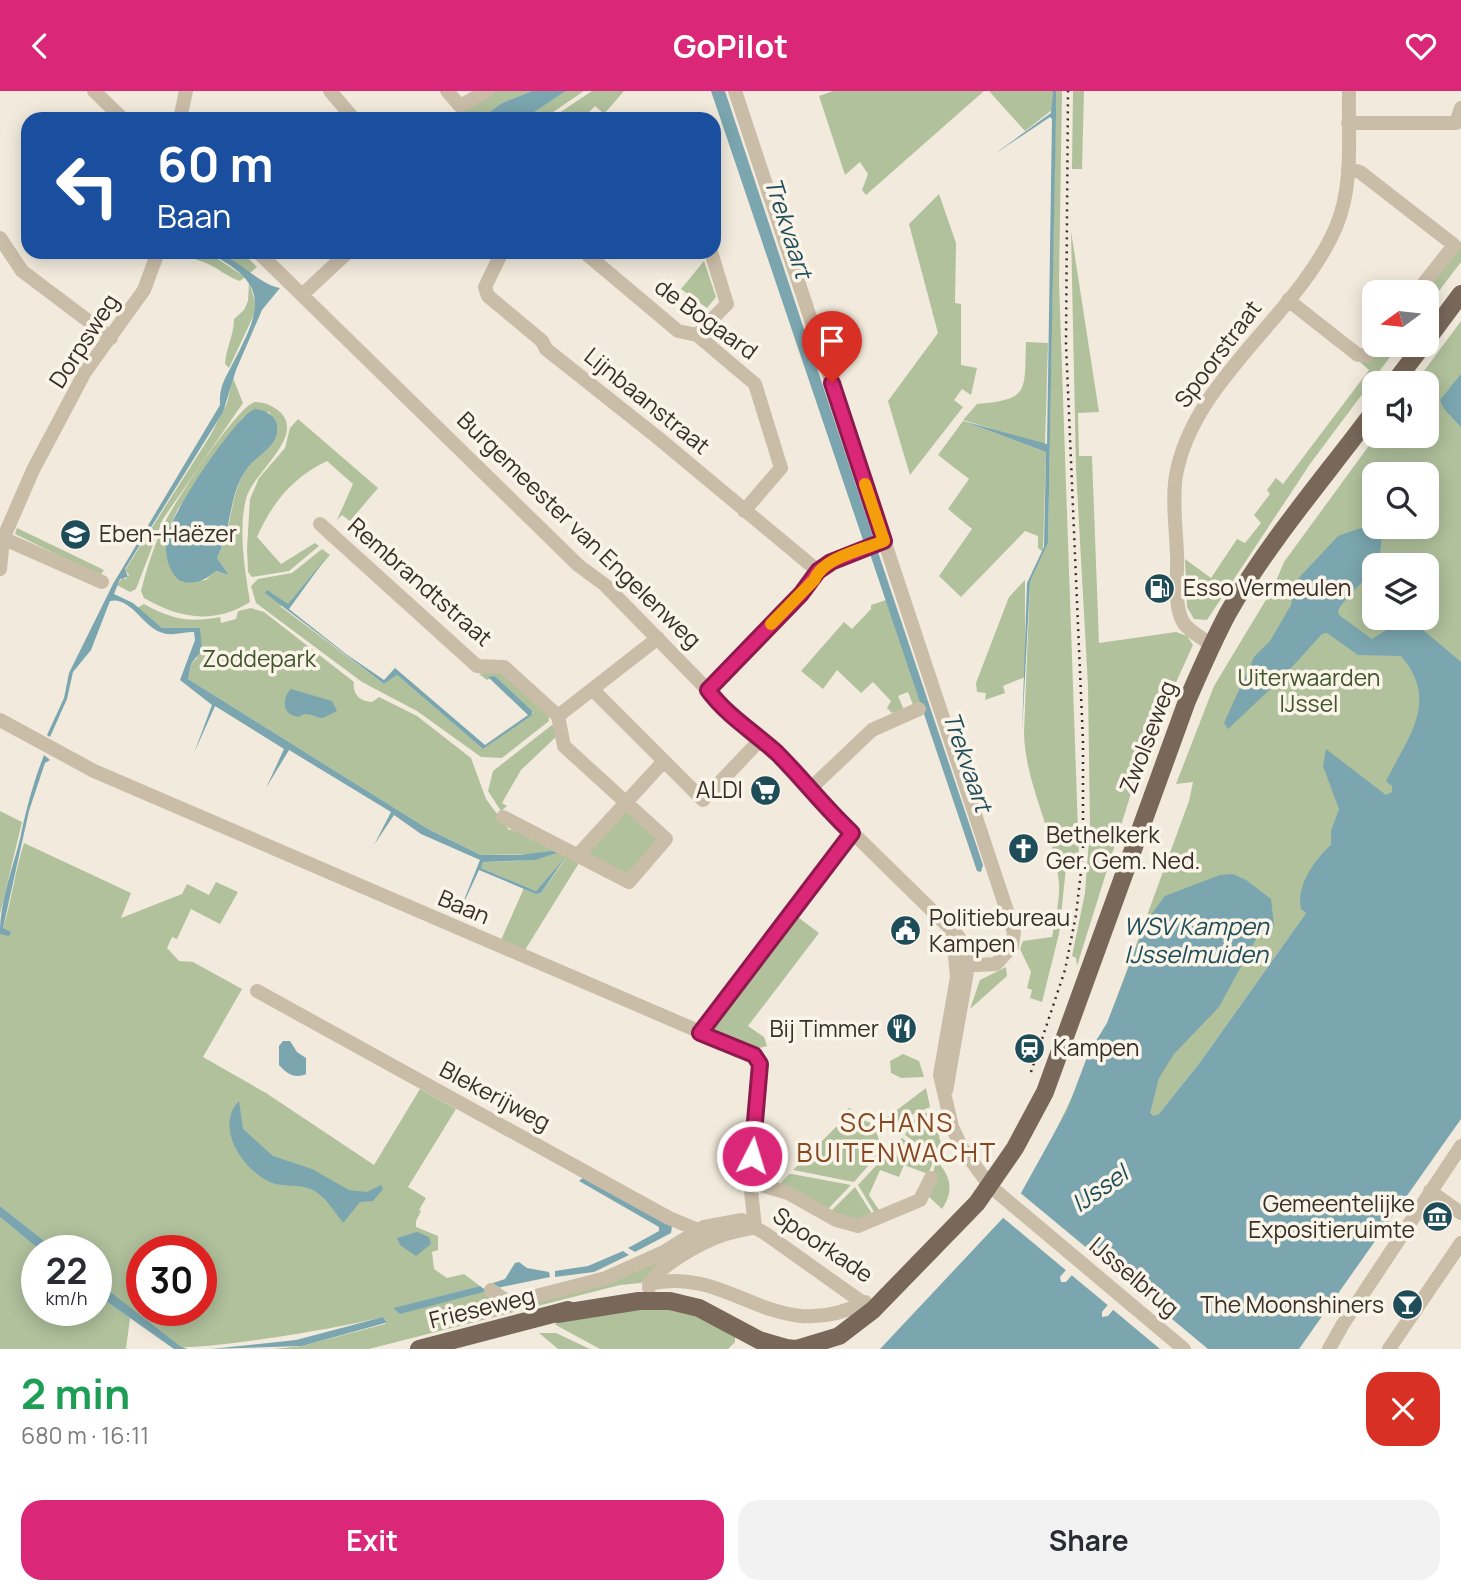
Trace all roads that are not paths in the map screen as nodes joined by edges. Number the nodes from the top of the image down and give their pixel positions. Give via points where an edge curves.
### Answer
1 (94, 91) edge
2 (186, 91) edge
3 (330, 91) edge
4 (447, 91) edge
5 (486, 91) edge
6 (735, 91) edge
7 (1349, 91) edge
8 (1461, 109) edge
9 (116, 112) edge
10 (182, 112) edge
11 (348, 112) edge
12 (1348, 124) junction
13 (1348, 169) junction
14 (0, 238) edge
15 (155, 259) edge
16 (265, 259) edge
17 (341, 259) edge
18 (499, 259) edge
19 (592, 259) edge
20 (712, 259) edge
21 (1426, 280) edge
22 (1461, 294) edge
23 (302, 295) junction
24 (1288, 300) junction
25 (1439, 324) edge
26 (697, 335) junction
27 (111, 338) junction
28 (1362, 355) edge
29 (1414, 357) edge
30 (1403, 371) edge
31 (1362, 427) edge
32 (744, 511) junction
33 (320, 524) dead end
34 (2, 538) edge
35 (884, 541) junction
36 (0, 569) edge
37 (818, 571) junction
38 (102, 582) dead end
39 (658, 638) junction
40 (1212, 645) junction
41 (593, 690) junction
42 (708, 690) junction
43 (919, 709) dead end
44 (558, 716) junction
45 (0, 720) edge
46 (758, 742) junction
47 (663, 761) junction
48 (809, 790) junction
49 (626, 801) junction
50 (503, 817) dead end
51 (852, 833) junction
52 (578, 855) junction
53 (963, 966) junction
54 (257, 991) dead end
55 (700, 1033) junction
56 (946, 1091) joint
57 (1461, 1146) edge
58 (931, 1178) dead end
59 (750, 1182) junction
60 (990, 1186) junction
61 (1430, 1191) junction
62 (751, 1202) junction
63 (1461, 1213) edge
64 (714, 1224) junction
65 (755, 1227) junction
66 (698, 1230) junction
67 (1461, 1243) edge
68 (491, 1290) dead end
69 (648, 1292) junction
70 (509, 1303) junction
71 (869, 1306) junction
72 (716, 1307) junction
73 (493, 1308) dead end
74 (419, 1349) edge
75 (1184, 1349) edge
76 (1329, 1349) edge
77 (1389, 1349) edge

1 - 9 street
2 - 10 street
3 - 11 street
4 - 5 street via 460,106
6 - 35 street
7 - 12 street, Spoorstraat
8 - 12 street via 1456,123
12 - 13 street, Spoorstraat
13 - 21 street via 1360,172 1454,245
13 - 24 street, Spoorstraat via 1335,230
14 - 27 street via 22,271
15 - 27 street, Dorpsweg via 144,290
16 - 23 street, Burgemeester van Engelenweg
17 - 23 street
18 - 32 street, Lijnbaanstraat via 485,287 488,296 542,341 545,349
19 - 26 street, de Bogaard via 678,331
20 - 26 street via 727,304
22 - 25 main road
23 - 39 street, Burgemeester van Engelenweg
24 - 28 street
24 - 40 street, Spoorstraat via 1201,411 1189,431 1176,477 1178,607 1184,625
26 - 32 street, de Bogaard via 755,384 781,468
27 - 34 street, Dorpsweg via 85,372
29 - 30 main road
31 - 40 main road, Zwolseweg via 1267,554
32 - 37 street, Lijnbaanstraat
33 - 44 street, Rembrandtstraat via 477,666 504,667
34 - 36 street, Dorpsweg
34 - 38 street
35 - 37 street
35 - 53 street via 1015,934 998,963
37 - 42 street
39 - 41 street
39 - 42 street, Burgemeester van Engelenweg
40 - 60 main road, Zwolseweg via 1187,701 1045,1091
41 - 44 street
41 - 47 street
42 - 46 street, Burgemeester van Engelenweg
43 - 48 street via 872,730
44 - 49 street via 564,746
45 - 55 street, Baan via 94,771
46 - 47 street via 703,800
46 - 48 street, Burgemeester van Engelenweg via 796,772
47 - 49 street
48 - 51 street, Burgemeester van Engelenweg
49 - 52 street
49 - 52 street via 666,839 629,882
50 - 52 street
51 - 53 street, Burgemeester van Engelenweg via 953,934
51 - 55 street
53 - 56 street, Burgemeester van Engelenweg via 940,1070
54 - 66 street, Blekerijweg via 668,1218
55 - 59 street, Baan via 754,1055 760,1066
56 - 60 street, IJsselbrug via 955,1134
57 - 61 street
58 - 59 street via 921,1199 858,1226 836,1220 788,1193
59 - 62 street, Baan
60 - 71 main road, Spoorkade
60 - 75 street, IJsselbrug
61 - 63 street
61 - 76 street
62 - 64 street
62 - 65 street, Baan
64 - 65 street via 744,1220
64 - 66 street
65 - 69 street, Spoorkade via 724,1234 657,1272
65 - 71 street, Spoorkade
66 - 70 street, Frieseweg via 631,1268
67 - 77 street
68 - 70 street
69 - 72 main road, Frieseweg via 680,1294
69 - 74 main road, Frieseweg via 595,1301
70 - 73 street, Frieseweg
71 - 72 street via 835,1326 800,1335
71 - 72 main road, Frieseweg via 846,1332 822,1342 770,1336

